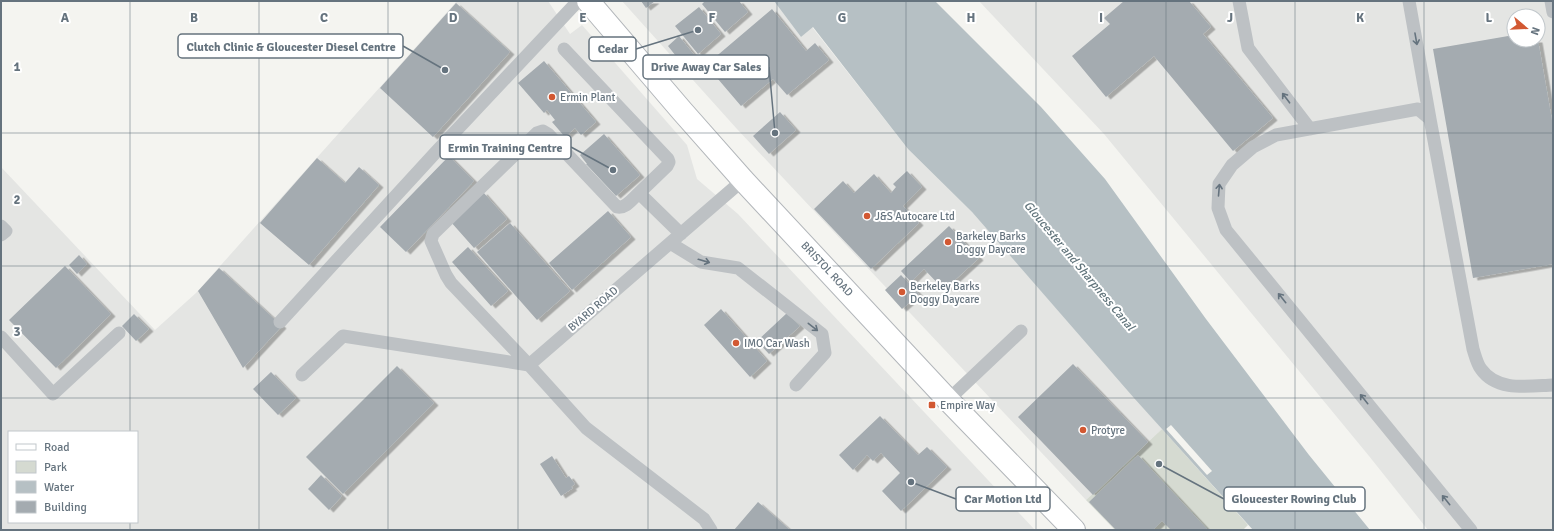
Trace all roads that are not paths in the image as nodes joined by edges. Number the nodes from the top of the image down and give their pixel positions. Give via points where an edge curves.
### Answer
1 (578, 1) edge
2 (588, 1) edge
3 (1238, 1) edge
4 (1409, 1) edge
5 (1551, 1) edge
6 (1553, 12) edge
7 (564, 49) dead end
8 (1430, 119) junction
9 (1310, 129) junction
10 (744, 180) junction
11 (639, 193) junction
12 (1, 226) edge
13 (681, 234) junction
14 (1, 235) edge
15 (670, 243) junction
16 (280, 322) dead end
17 (1021, 331) dead end
18 (119, 333) dead end
19 (1, 337) edge
20 (529, 365) junction
21 (302, 375) dead end
22 (796, 385) dead end
23 (1553, 385) edge
24 (948, 400) junction
25 (711, 530) edge
26 (1074, 530) edge
27 (1471, 530) edge

1 - 16 lane
2 - 10 street, BRISTOL ROAD
9 -> 3 lane via 1248,48
4 -> 8 lane
5 - 6 lane
7 - 11 lane via 668,159 667,166
8 - 9 lane via 1418,110
8 - 23 lane via 1473,349 1481,368 1493,381 1510,385
27 -> 9 lane via 1226,230 1218,208 1219,184 1232,165 1253,147 1276,135
10 - 13 lane, BYARD ROAD
10 - 24 street, BRISTOL ROAD
11 - 13 lane
11 - 20 lane via 625,206 617,207 548,134 537,133 431,237 451,283
12 - 14 lane via 6,231
13 - 15 lane, BYARD ROAD
15 - 20 lane, BYARD ROAD
15 -> 22 lane via 701,262 738,268 822,334 825,353
17 - 24 lane
18 - 19 lane via 53,394
20 - 21 lane via 343,336
20 - 25 lane via 586,428 704,519
24 - 26 street, BRISTOL ROAD

